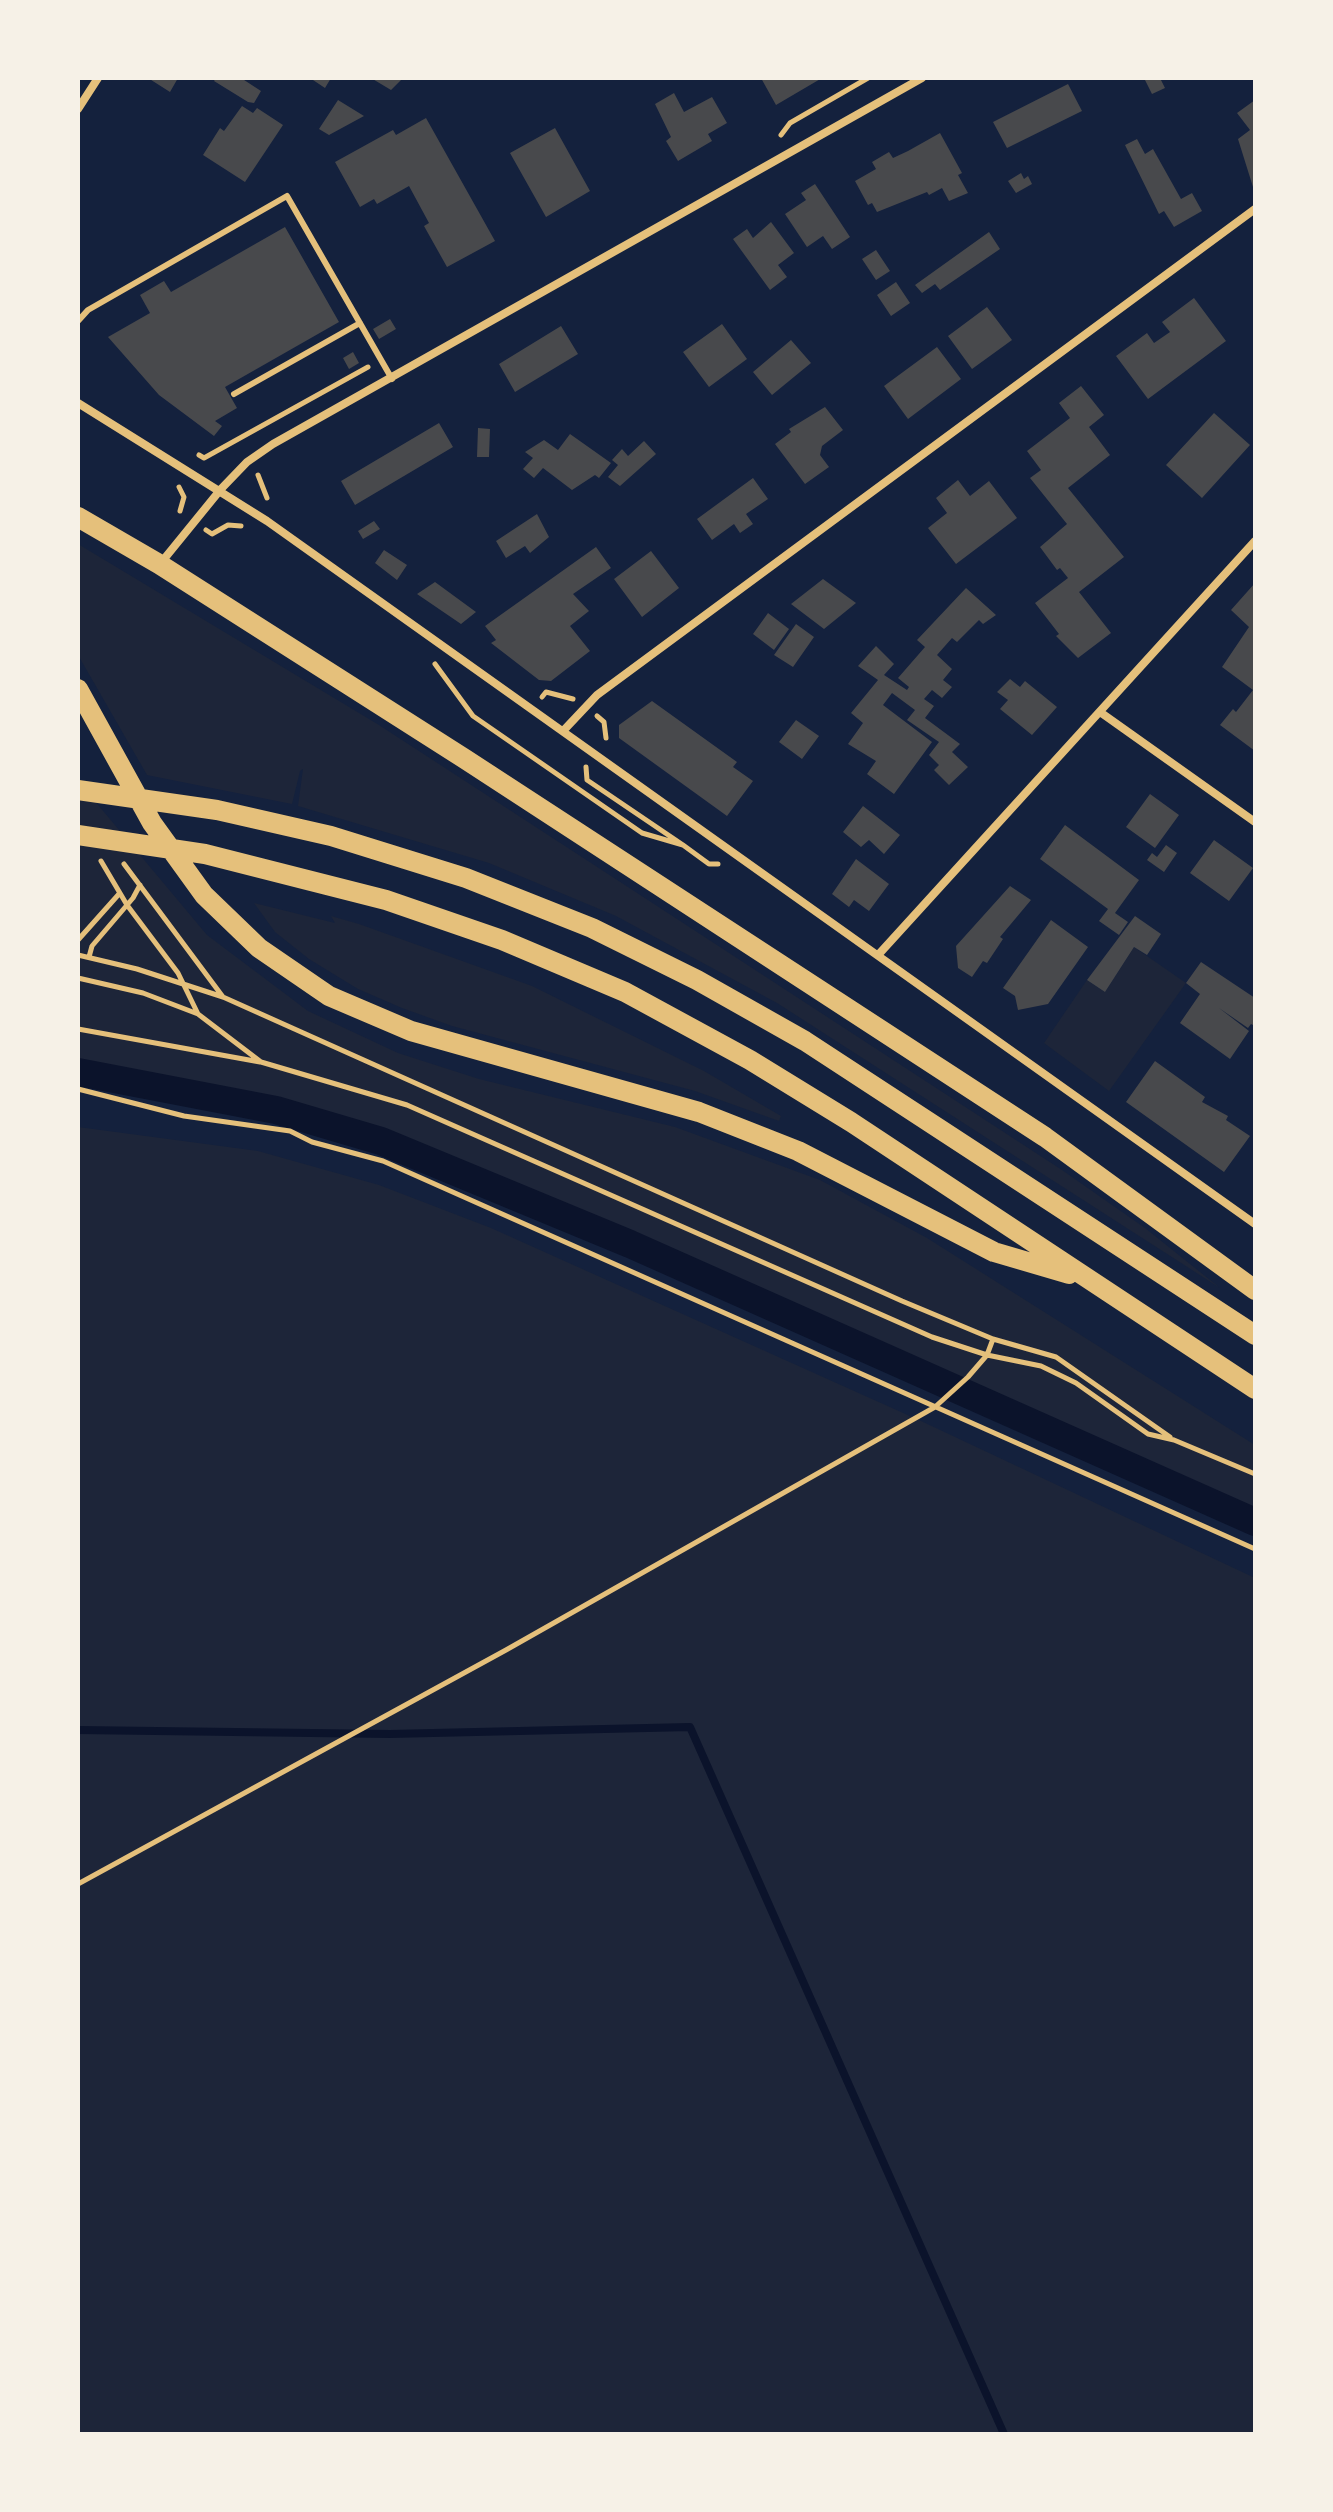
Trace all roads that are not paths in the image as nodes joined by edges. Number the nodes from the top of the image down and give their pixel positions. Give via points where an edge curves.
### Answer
1 (98, 78) edge
2 (922, 78) edge
3 (78, 109) edge
4 (1255, 209) edge
5 (78, 321) edge
6 (360, 323) junction
7 (392, 379) junction
8 (234, 394) dead end
9 (78, 403) edge
10 (221, 489) junction
11 (78, 517) edge
12 (1255, 541) edge
13 (159, 564) junction
14 (78, 689) edge
15 (1100, 712) junction
16 (564, 730) junction
17 (78, 790) edge
18 (1255, 822) edge
19 (78, 835) edge
20 (879, 954) junction
21 (1255, 1224) edge
22 (1089, 1279) junction
23 (1255, 1290) edge
24 (1255, 1335) edge
25 (1255, 1389) edge

1 - 3 street
2 - 7 street
4 - 16 street via 597,695
5 - 6 lane via 88,310 287,196
6 - 7 lane
6 - 8 lane
7 - 10 street via 273,444
9 - 10 street
10 - 13 street
10 - 16 street
11 - 13 main road
12 - 15 street
13 - 23 main road via 1045,1137
14 - 22 main road via 152,823 204,895 259,948 329,996 411,1031 699,1112 798,1151 994,1252
15 - 18 street
15 - 20 street
16 - 20 street
17 - 24 main road via 331,836 466,878 592,928 697,980 846,1067
19 - 22 main road via 205,854 400,904 502,940 648,1004 805,1094
20 - 21 street
22 - 25 main road

